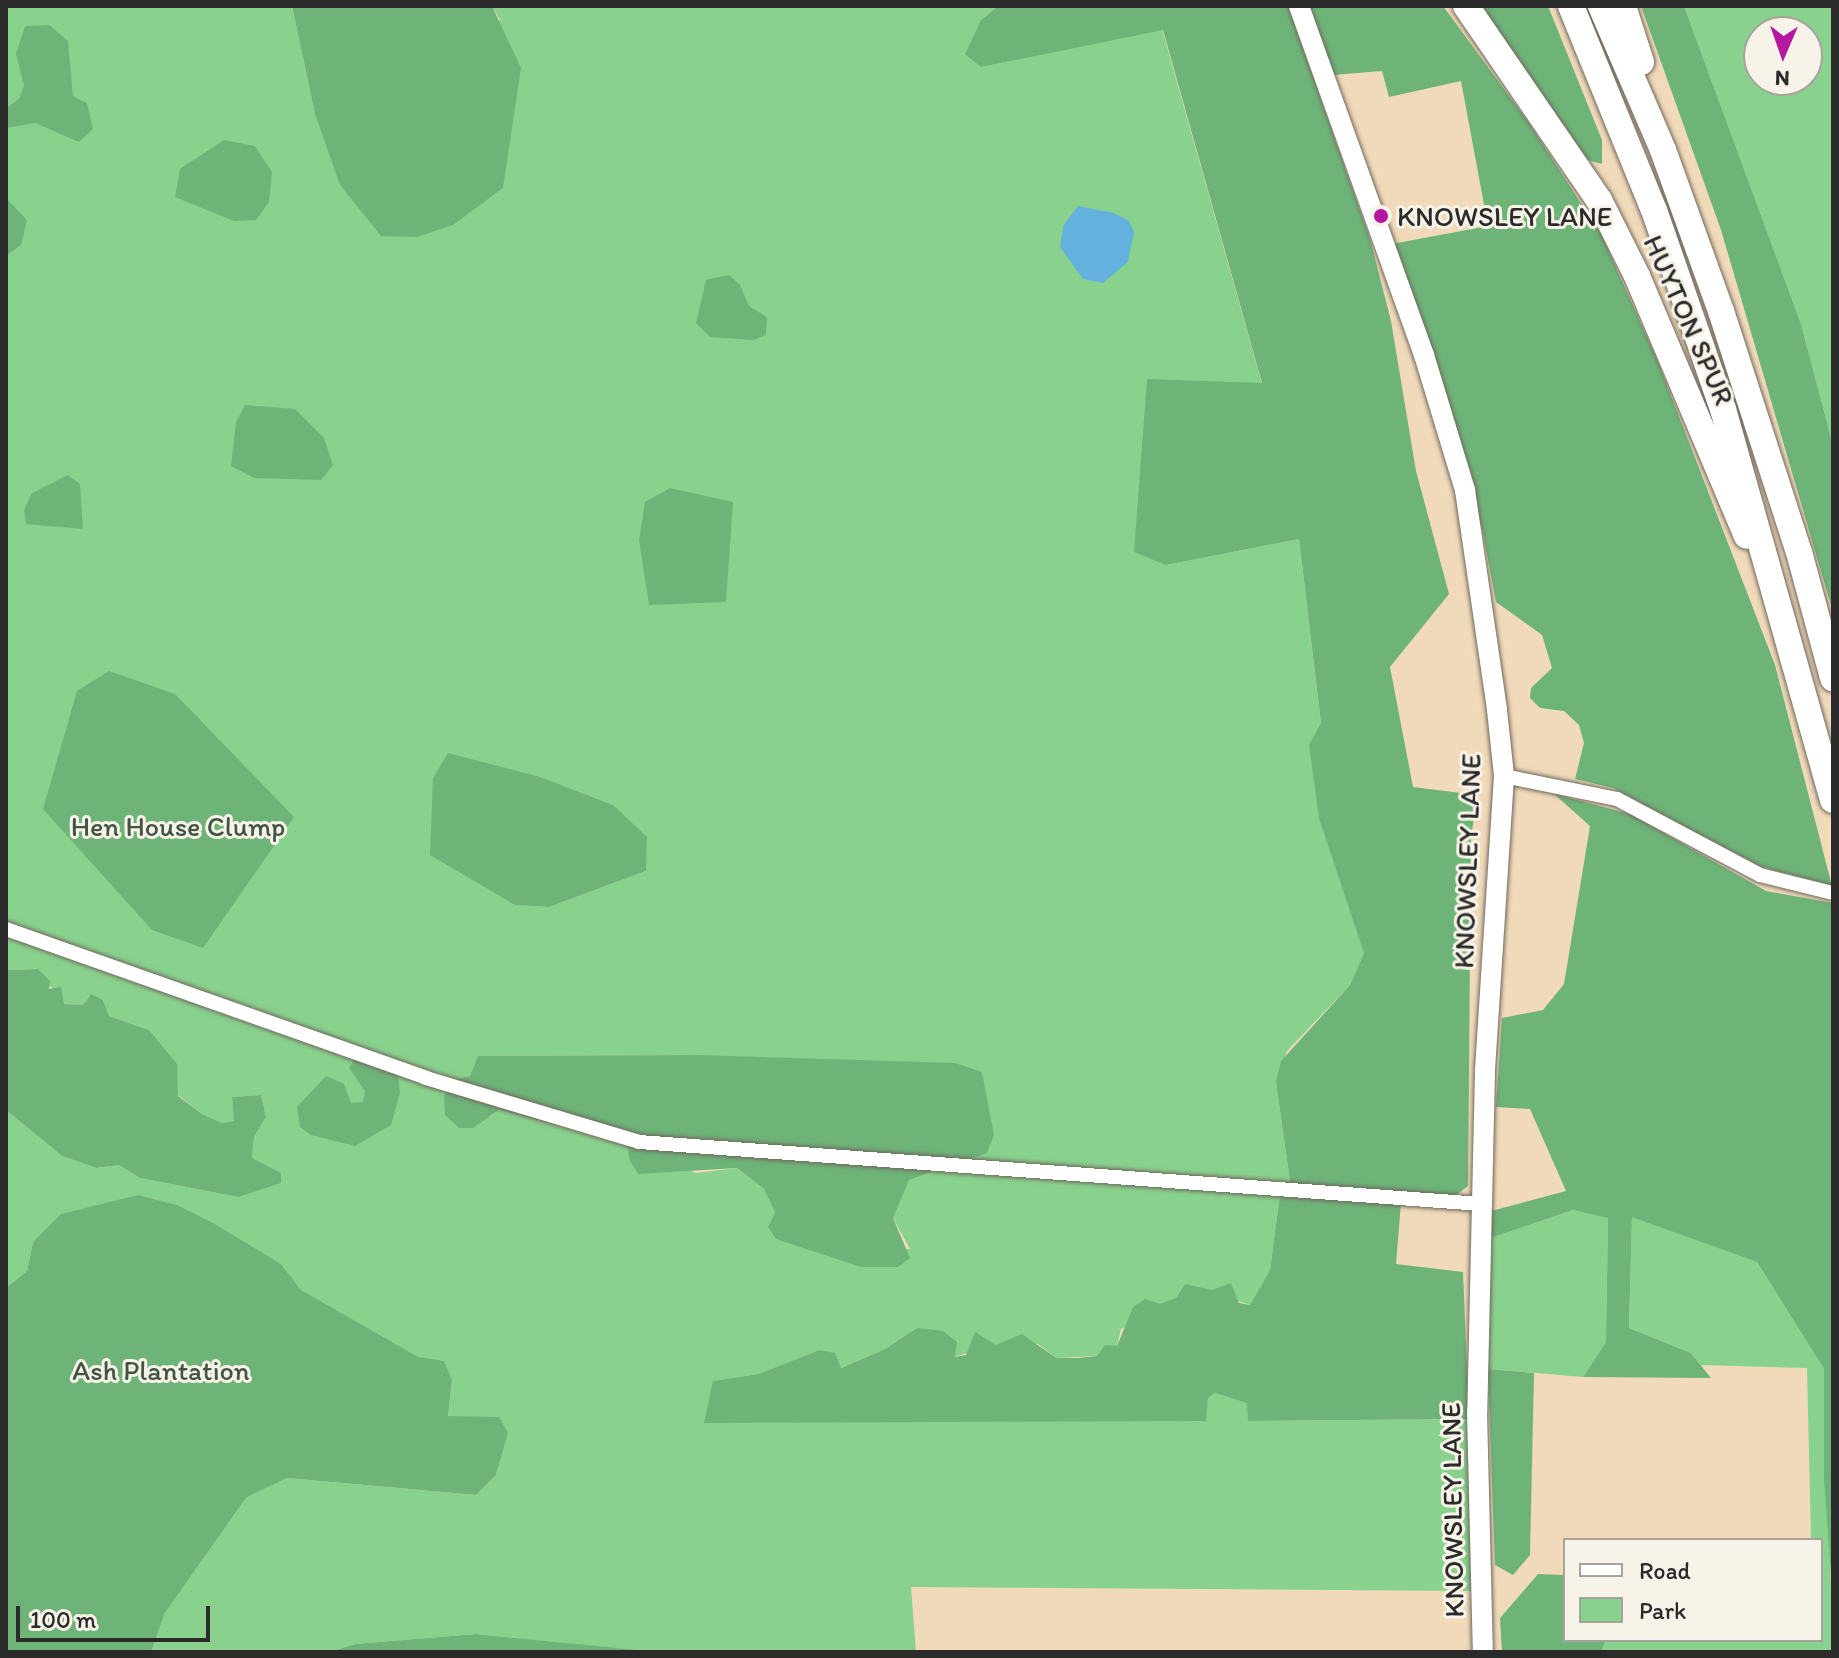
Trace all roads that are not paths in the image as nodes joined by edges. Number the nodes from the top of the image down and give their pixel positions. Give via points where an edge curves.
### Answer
1 (1299, 6) edge
2 (1466, 6) edge
3 (1571, 6) edge
4 (1601, 6) edge
5 (1623, 6) edge
6 (1663, 150) junction
7 (1833, 678) edge
8 (1804, 685) junction
9 (1504, 776) junction
10 (1833, 800) edge
11 (1833, 893) edge
12 (6, 929) edge
13 (1481, 1204) junction
14 (1483, 1652) edge

1 - 9 main road, KNOWSLEY LANE via 1424,355 1465,490 1485,600
2 - 8 highway, HUYTON SPUR via 1599,200 1625,250 1741,520
3 - 8 highway via 1691,313
4 - 6 highway
5 - 6 highway
6 - 7 highway via 1794,537
8 - 10 highway
9 - 11 street via 1617,799 1738,865
9 - 13 main road, KNOWSLEY LANE
12 - 13 street via 426,1078 639,1142
13 - 14 main road, KNOWSLEY LANE via 1477,1412

